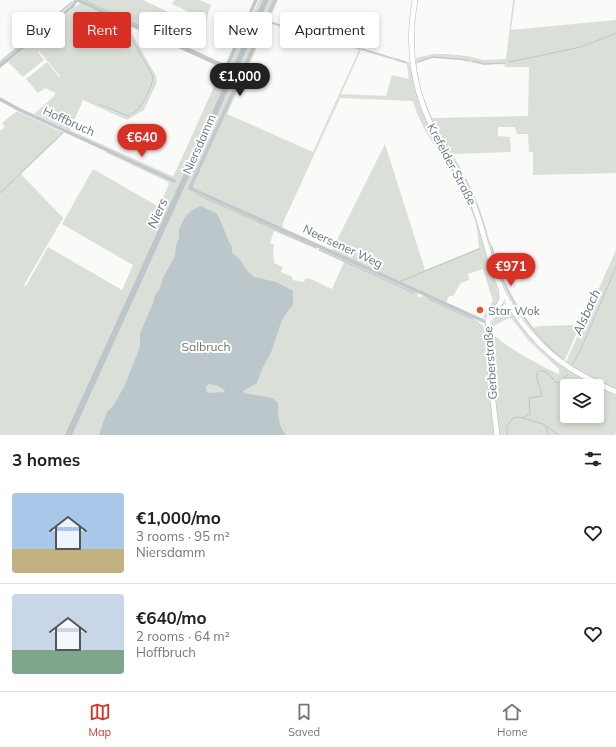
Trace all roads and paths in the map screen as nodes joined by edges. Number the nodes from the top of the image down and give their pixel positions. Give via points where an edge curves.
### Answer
1 (76, 0) edge
2 (256, 0) edge
3 (275, 0) edge
4 (415, 0) edge
5 (0, 66) edge
6 (0, 99) edge
7 (174, 181) dead end
8 (190, 188) joint
9 (497, 278) junction
10 (510, 303) junction
11 (488, 320) junction
12 (616, 392) edge
13 (497, 435) edge

1 - 2 street via 226,68
1 - 5 street via 73,6
3 - 8 street, Niersdamm
4 - 9 main road, Krefelder Straße via 410,34 417,88 426,114 473,202
6 - 7 street, Hoffbruch
8 - 11 street, Neersener Weg
9 - 10 main road, Krefelder Straße
9 - 11 main road via 502,301 492,311
10 - 11 main road, Gerberstraße
10 - 12 main road, Krefelder Straße via 532,335 564,365
11 - 13 main road, Gerberstraße via 491,385

